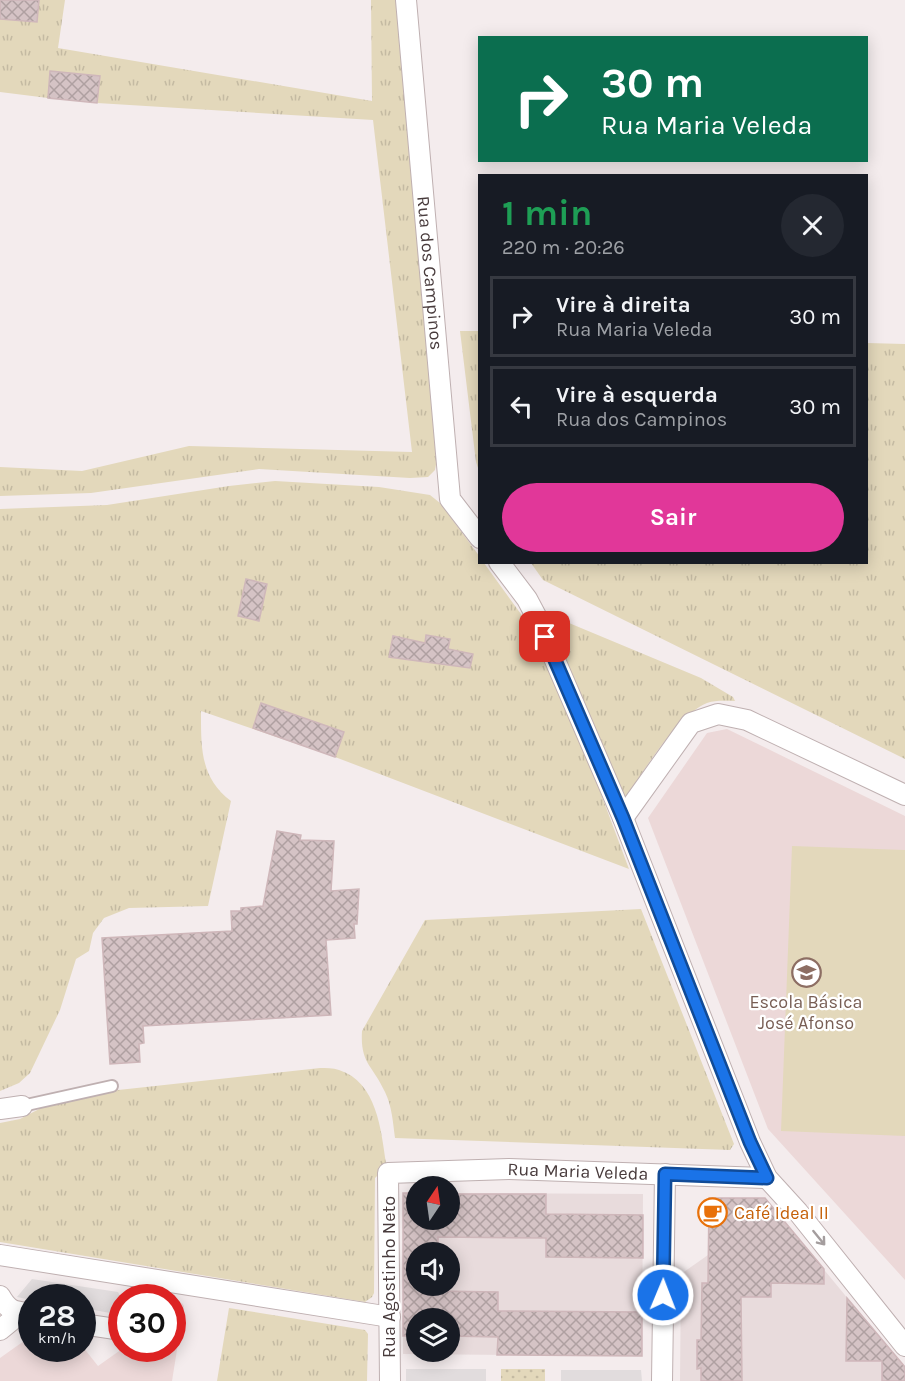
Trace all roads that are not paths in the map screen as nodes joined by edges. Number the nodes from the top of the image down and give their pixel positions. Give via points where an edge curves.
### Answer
1 (406, 0) edge
2 (478, 535) edge
3 (501, 564) edge
4 (905, 795) edge
5 (623, 818) junction
6 (112, 1086) dead end
7 (22, 1106) joint
8 (0, 1109) edge
9 (388, 1173) joint
10 (665, 1174) junction
11 (767, 1178) junction
12 (0, 1255) edge
13 (141, 1284) edge
14 (186, 1292) edge
15 (0, 1296) edge
16 (18, 1311) edge
17 (18, 1317) edge
18 (390, 1317) junction
19 (0, 1330) edge
20 (905, 1346) edge
21 (390, 1381) edge
22 (662, 1381) edge

1 - 2 street, Rua dos Campinos via 448,487 450,499
3 - 5 street via 536,616
4 - 5 street via 747,720 718,714 691,723
5 - 11 street
6 - 7 lane
7 - 8 street
9 - 10 street, Rua Maria Veleda via 509,1169
9 - 18 street, Rua Agostinho Neto
10 - 11 street, Rua Maria Veleda
10 - 22 street
11 -> 20 street
12 - 13 street
14 - 18 street
15 - 16 street via 6,1306
17 - 19 street
18 - 21 street, Rua Agostinho Neto

